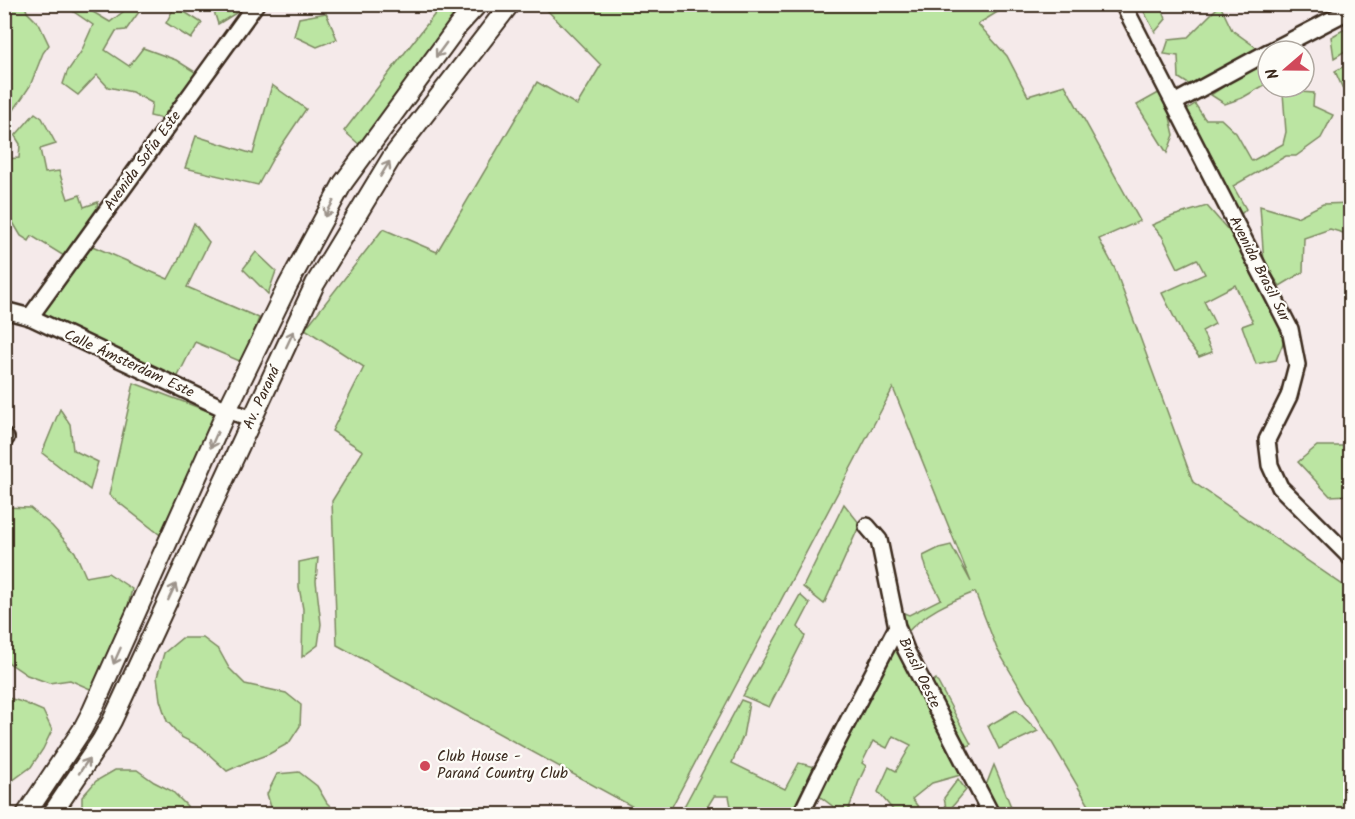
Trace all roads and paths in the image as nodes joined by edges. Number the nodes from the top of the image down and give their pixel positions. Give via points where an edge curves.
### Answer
1 (256, 4) edge
2 (478, 4) edge
3 (510, 4) edge
4 (1123, 4) edge
5 (1350, 10) edge
6 (1332, 11) edge
7 (1289, 39) edge
8 (1256, 59) edge
9 (1174, 103) junction
10 (5, 310) edge
11 (30, 318) junction
12 (227, 410) junction
13 (253, 419) junction
14 (867, 526) dead end
15 (1347, 548) edge
16 (897, 627) junction
17 (26, 814) edge
18 (51, 814) edge
19 (801, 814) edge
20 (991, 814) edge

1 - 11 street, Avenida Sofía Este
2 -> 12 street, Av. Paraná via 343,183
13 -> 3 street, Av. Paraná via 315,284 392,157
4 - 9 street, Avenida Brasil Sur
5 - 6 street
6 - 7 street
8 - 9 street
9 - 15 street, Avenida Brasil Sur via 1290,328 1297,364 1289,396 1267,440 1270,465 1280,487
10 - 11 street, Calle Ámsterdam Este
11 - 12 street, Calle Ámsterdam Este
12 - 13 street, Calle Ámsterdam Este
12 -> 17 street, Av. Paraná via 92,711
18 -> 13 street, Av. Paraná via 112,721
14 - 16 street, Brasil Oeste via 879,540
16 - 19 street
16 - 20 street, Brasil Oeste

